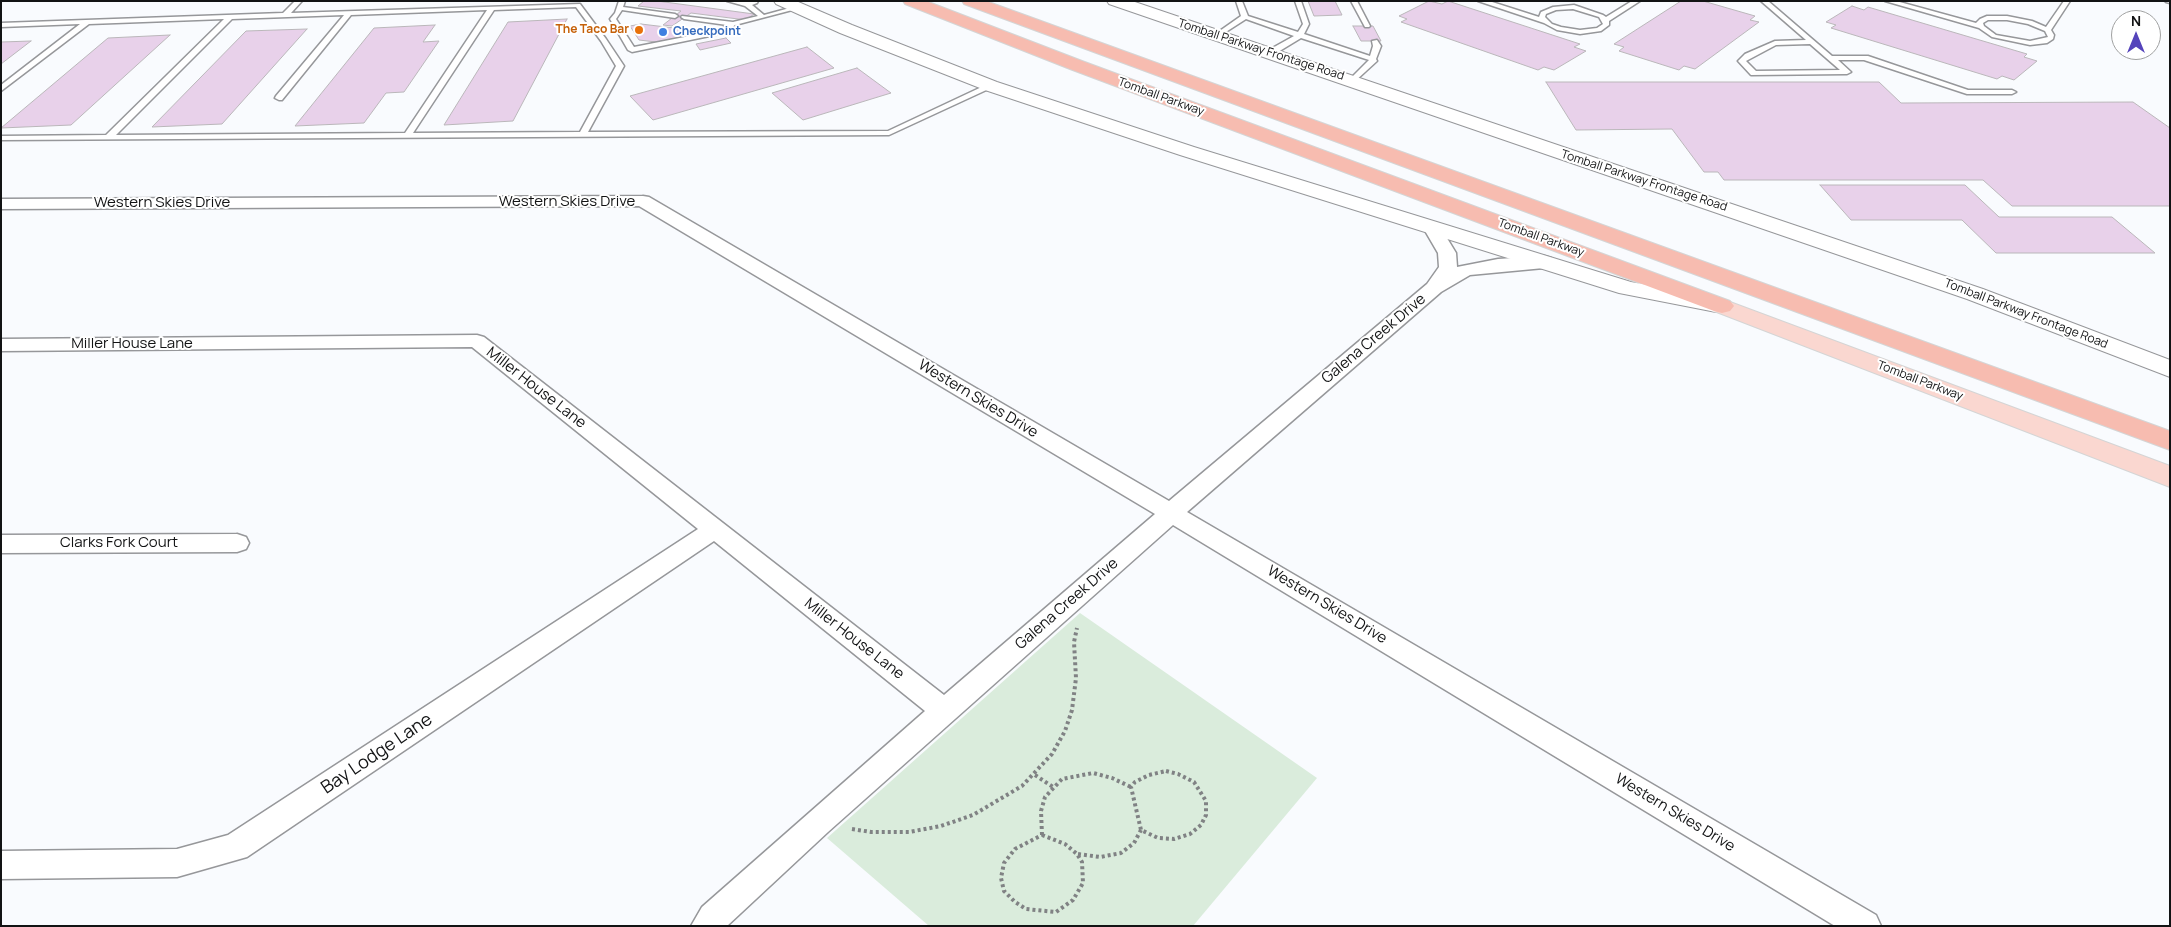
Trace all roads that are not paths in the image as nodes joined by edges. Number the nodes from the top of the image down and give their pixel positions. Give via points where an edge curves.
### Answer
1 (299, 1) edge
2 (730, 1) edge
3 (756, 1) edge
4 (911, 1) edge
5 (970, 1) edge
6 (1240, 1) edge
7 (1298, 1) edge
8 (1354, 1) edge
9 (1481, 1) edge
10 (1637, 1) edge
11 (1764, 1) edge
12 (1888, 1) edge
13 (2067, 1) edge
14 (1122, 3) edge
15 (747, 4) junction
16 (790, 5) edge
17 (620, 7) edge
18 (492, 8) junction
19 (815, 8) edge
20 (349, 13) junction
21 (285, 15) junction
22 (675, 16) dead end
23 (230, 17) junction
24 (684, 17) dead end
25 (763, 17) junction
26 (1245, 18) junction
27 (1606, 20) junction
28 (1545, 21) junction
29 (87, 22) junction
30 (733, 24) junction
31 (1, 25) edge
32 (1367, 26) dead end
33 (1981, 27) junction
34 (2047, 30) junction
35 (1300, 35) junction
36 (1216, 36) junction
37 (1375, 41) dead end
38 (1812, 42) junction
39 (1270, 54) junction
40 (1831, 58) junction
41 (1372, 59) junction
42 (1353, 81) junction
43 (991, 86) junction
44 (1, 89) edge
45 (2012, 92) dead end
46 (279, 98) dead end
47 (583, 135) junction
48 (407, 136) junction
49 (1, 138) edge
50 (108, 138) junction
51 (1, 204) edge
52 (1433, 229) junction
53 (1544, 262) junction
54 (1434, 288) junction
55 (1722, 306) junction
56 (1, 345) edge
57 (2170, 369) edge
58 (2170, 441) edge
59 (2170, 477) edge
60 (1171, 513) junction
61 (715, 529) junction
62 (237, 543) dead end
63 (1, 544) edge
64 (945, 711) junction
65 (1, 865) edge
66 (707, 926) edge
67 (1864, 926) edge

1 - 21 lane
2 - 15 lane
3 - 15 lane
4 - 55 highway, Tomball Parkway
5 - 58 highway, Tomball Parkway
6 - 26 lane
7 - 35 lane via 1306,24
8 - 32 lane
9 - 28 lane
10 - 27 lane
11 - 38 lane
12 - 33 lane
13 - 34 lane
14 - 36 main road, Tomball Parkway Frontage Road
15 - 25 lane
16 - 19 main road
16 - 25 lane
17 - 22 lane
17 - 30 lane via 613,19 632,50 722,32
18 - 20 lane
18 - 47 lane via 578,5 604,40 620,66
18 - 48 lane
19 - 43 main road
20 - 21 lane
20 - 46 lane
21 - 23 lane
23 - 29 lane
23 - 50 lane
24 - 30 lane
25 - 30 lane
26 - 35 lane
26 - 36 lane
27 - 28 lane via 1607,24 1599,30 1580,32
27 - 28 lane via 1584,9 1564,7 1543,13
29 - 31 lane
29 - 44 lane
33 - 34 lane via 1979,23 1982,20 1996,17 2030,22
33 - 34 lane via 1994,36 2030,43 2048,41 2051,34
35 - 39 lane
35 - 41 lane
36 - 39 main road, Tomball Parkway Frontage Road
37 - 41 lane via 1377,46
38 - 40 lane
38 - 40 lane via 1775,43 1742,61 1754,73 1846,72
39 - 42 main road, Tomball Parkway Frontage Road
40 - 45 lane via 1865,58 1966,92
41 - 42 lane
42 - 57 main road, Tomball Parkway Frontage Road via 1975,294
43 - 47 lane via 888,133
43 - 52 main road
47 - 48 lane
48 - 50 lane
49 - 50 lane
51 - 60 street, Western Skies Drive via 643,201
52 - 53 main road
52 - 54 street, Galena Creek Drive via 1447,253 1448,267
53 - 54 street, Galena Creek Drive via 1465,270
53 - 55 main road via 1627,288
54 - 60 street, Galena Creek Drive
55 - 59 main road, Tomball Parkway
56 - 61 street, Miller House Lane via 476,341
60 - 64 street, Galena Creek Drive
60 - 67 street, Western Skies Drive
61 - 64 street, Miller House Lane
61 - 65 street, Bay Lodge Lane via 236,847 177,863
62 - 63 street, Clarks Fork Court
64 - 66 street, Galena Creek Drive

